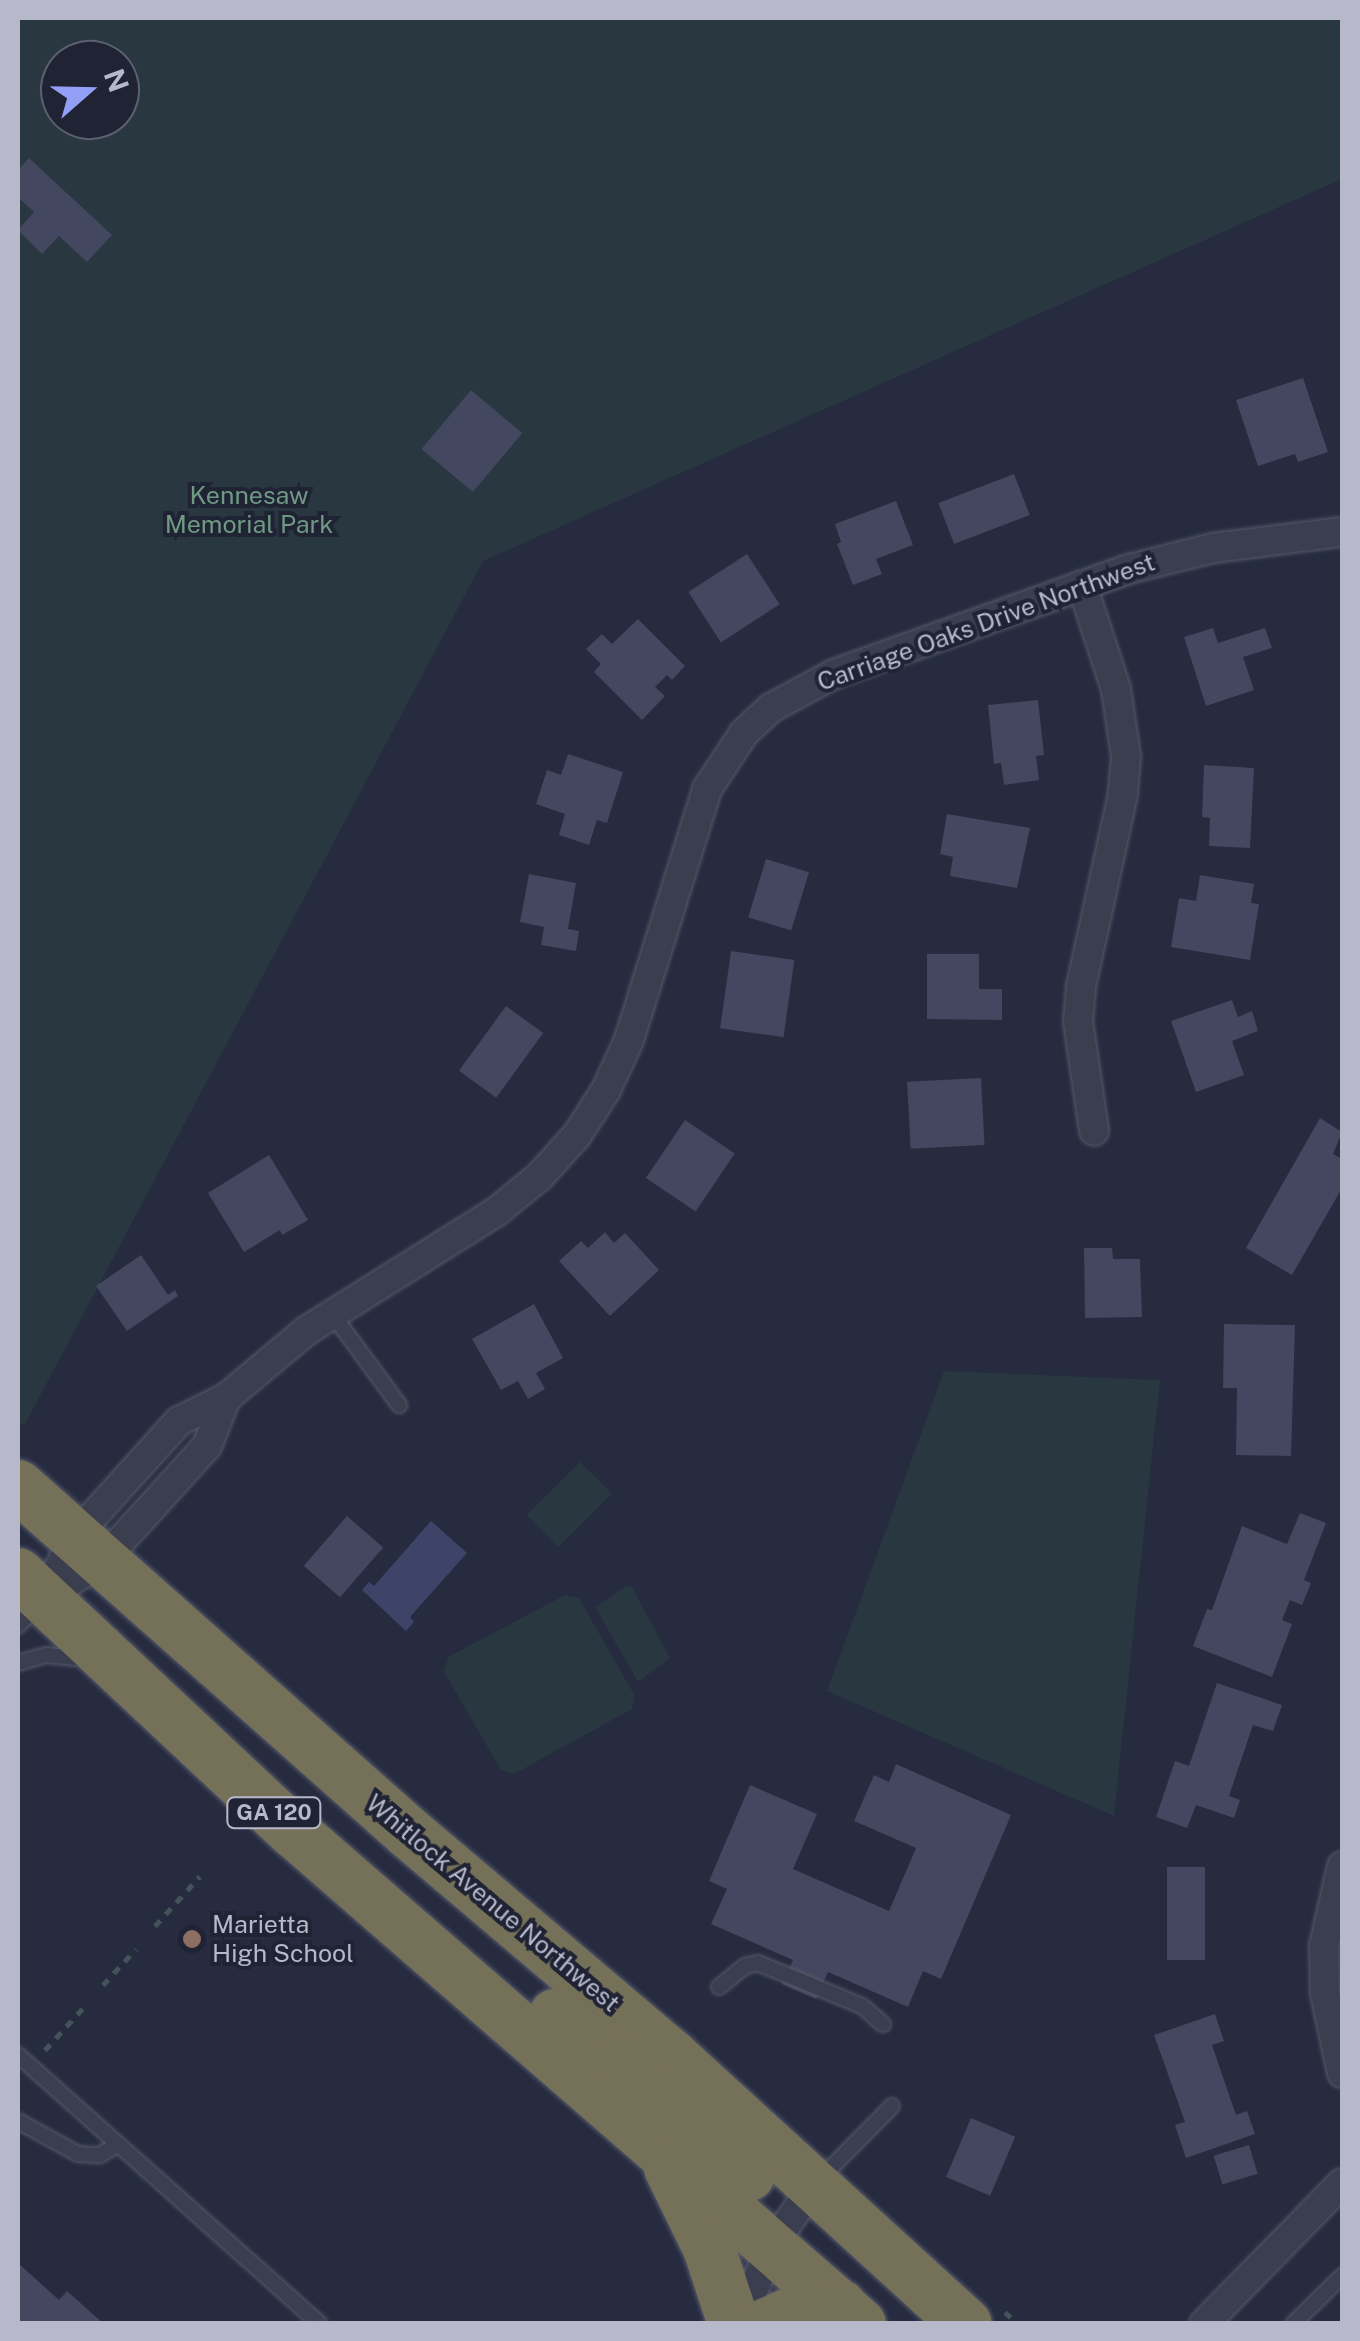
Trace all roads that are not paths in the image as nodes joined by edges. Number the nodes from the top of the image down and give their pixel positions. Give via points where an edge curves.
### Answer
1 (1342, 532) edge
2 (1082, 585) junction
3 (1094, 1131) dead end
4 (332, 1315) junction
5 (399, 1405) dead end
6 (18, 1486) edge
7 (88, 1549) junction
8 (26, 1599) edge
9 (18, 1663) edge
10 (123, 1671) junction
11 (1342, 1866) edge
12 (430, 1948) junction
13 (719, 1987) dead end
14 (883, 2024) dead end
15 (18, 2054) edge
16 (1342, 2073) edge
17 (892, 2106) dead end
18 (18, 2121) edge
19 (654, 2141) junction
20 (118, 2144) junction
21 (1342, 2183) edge
22 (793, 2215) junction
23 (1342, 2276) edge
24 (851, 2315) edge
25 (320, 2324) edge
26 (737, 2324) edge
27 (766, 2324) edge
28 (918, 2324) edge
29 (966, 2324) edge
30 (1204, 2324) edge
31 (1293, 2324) edge

1 - 2 street, Carriage Oaks Drive Northwest via 1172,556
2 - 3 street via 1116,689 1126,757 1078,1021
2 - 4 street, Carriage Oaks Drive Northwest via 834,674 771,708 744,733 707,788 629,1040 578,1135 496,1212
4 - 5 lane
4 - 7 street, Carriage Oaks Drive Northwest via 226,1398 206,1446
6 - 7 highway, Whitlock Avenue Northwest / GA 120
7 - 8 street
7 - 22 highway, Whitlock Avenue Northwest / GA 120 via 671,2055
8 - 10 highway, Whitlock Avenue Northwest / GA 120
9 - 10 lane via 62,1656
10 - 12 highway, Whitlock Avenue Northwest / GA 120
11 - 16 street via 1324,1946 1325,1993
12 - 19 highway, Whitlock Avenue Northwest / GA 120
12 - 22 highway via 500,1981 578,2030
13 - 14 lane via 758,1963 862,2006
15 - 20 lane
17 - 22 lane
18 - 20 lane via 78,2154 100,2155
19 - 22 highway, Whitlock Avenue Northwest / GA 120
19 - 26 highway via 696,2218
20 - 25 lane
21 - 30 street
22 - 24 highway, Whitlock Avenue Northwest / GA 120
22 - 26 street
22 - 28 highway
22 - 29 highway, Whitlock Avenue Northwest / GA 120
23 - 31 lane
24 - 27 highway via 803,2308

